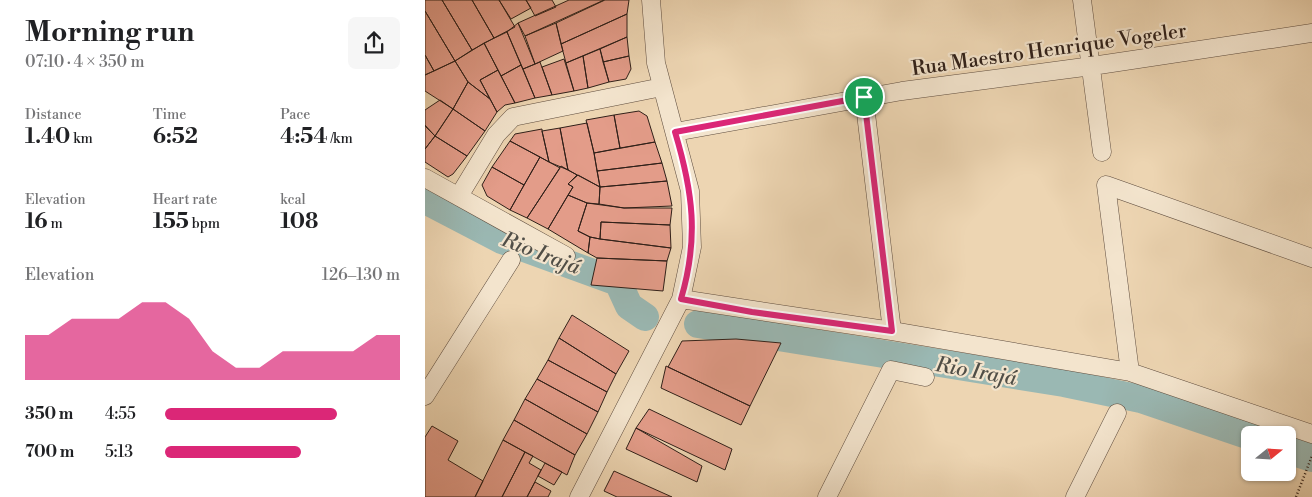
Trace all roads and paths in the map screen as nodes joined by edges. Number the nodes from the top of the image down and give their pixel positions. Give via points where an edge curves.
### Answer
1 (651, 0) edge
2 (1082, 0) edge
3 (1312, 33) edge
4 (1092, 66) junction
5 (662, 87) junction
6 (864, 97) junction
7 (675, 132) junction
8 (1102, 152) dead end
9 (425, 178) edge
10 (459, 196) junction
11 (566, 256) dead end
12 (1312, 258) edge
13 (511, 260) dead end
14 (681, 299) junction
15 (892, 331) junction
16 (1130, 372) junction
17 (925, 377) dead end
18 (425, 396) edge
19 (1117, 413) dead end
20 (1312, 434) edge
21 (1312, 456) edge
22 (579, 497) edge
23 (827, 497) edge
24 (1075, 497) edge
25 (1296, 497) edge

1 - 5 street via 656,63
2 - 4 street
3 - 4 street, Rua Maestro Henrique Vogeler
4 - 6 street, Rua Maestro Henrique Vogeler
4 - 8 street
5 - 7 street
5 - 10 street via 513,117 496,135
6 - 7 street, Rua Maestro Henrique Vogeler
6 - 15 street
7 - 14 street via 690,192 693,220 690,265
9 - 10 street
10 - 11 street
12 - 16 street via 1106,185
13 - 18 street
14 - 15 street
14 - 22 street
15 - 16 street
16 - 20 street
17 - 23 street via 891,370
19 - 24 street
21 - 25 path

